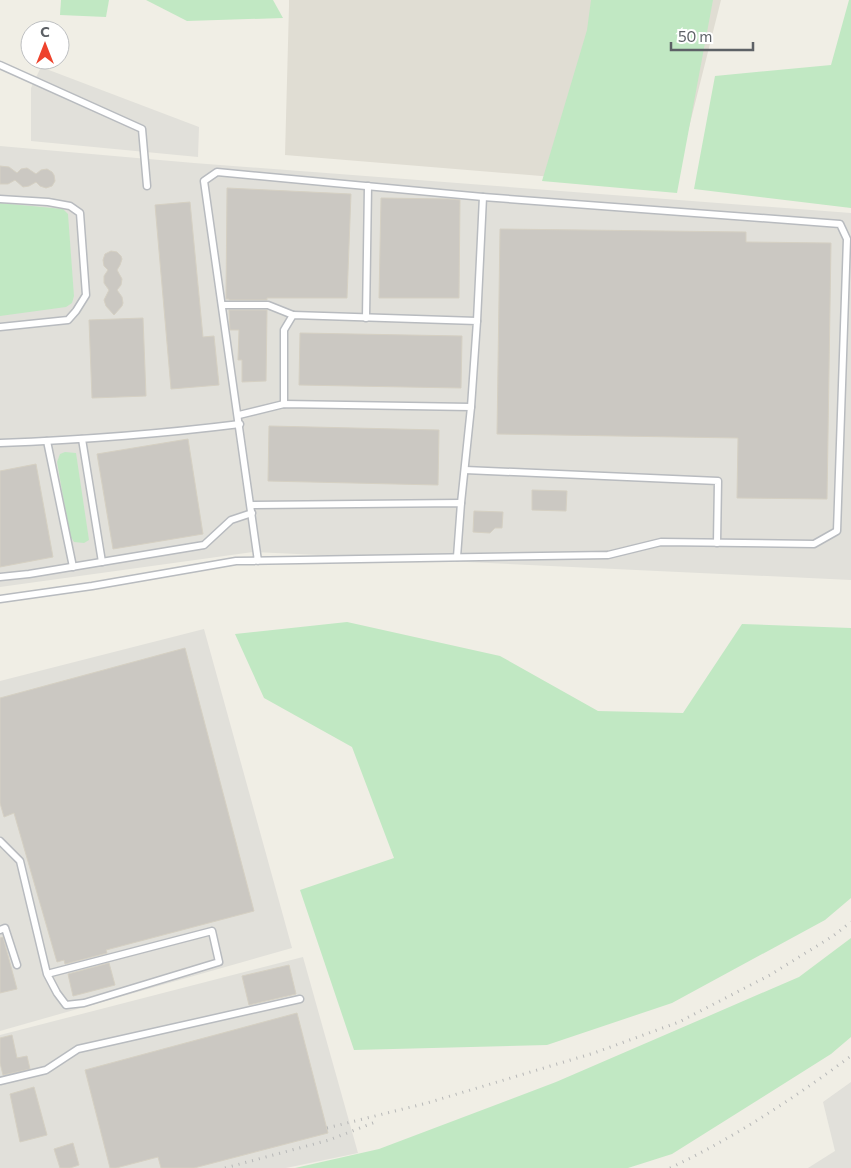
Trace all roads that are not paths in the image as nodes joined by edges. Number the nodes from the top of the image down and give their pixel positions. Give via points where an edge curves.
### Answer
1 (0, 64) edge
2 (147, 186) dead end
3 (368, 186) junction
4 (483, 197) junction
5 (0, 199) edge
6 (222, 304) junction
7 (293, 316) junction
8 (366, 318) junction
9 (477, 321) junction
10 (0, 327) edge
11 (284, 404) junction
12 (471, 407) junction
13 (238, 415) junction
14 (240, 424) junction
15 (82, 439) junction
16 (47, 441) junction
17 (0, 443) edge
18 (465, 470) junction
19 (461, 503) junction
20 (251, 505) junction
21 (252, 513) junction
22 (718, 543) junction
23 (457, 557) junction
24 (258, 561) junction
25 (102, 562) junction
26 (73, 567) junction
27 (0, 577) edge
28 (0, 599) edge
29 (0, 841) edge
30 (0, 930) edge
31 (17, 965) dead end
32 (47, 974) junction
33 (300, 999) dead end
34 (0, 1082) edge

1 - 2 lane via 142,129
3 - 4 lane
3 - 6 lane via 217,172 204,182
3 - 8 lane
4 - 9 lane
4 - 22 lane via 840,224 847,239 837,531 814,544
5 - 10 lane via 48,202 70,206 80,213 86,296 68,320
6 - 7 lane via 268,304
6 - 13 lane
7 - 8 lane
7 - 11 lane via 284,330
8 - 9 lane
9 - 12 lane
11 - 12 lane
11 - 13 lane
12 - 18 lane
13 - 14 lane
14 - 15 lane
14 - 20 lane
15 - 16 lane
15 - 25 lane
16 - 17 lane
16 - 26 lane
18 - 19 lane
18 - 22 lane via 718,481
19 - 20 lane
19 - 23 lane
20 - 21 lane
21 - 24 lane
21 - 25 lane via 231,520 204,545
22 - 23 lane via 662,542 608,555
23 - 24 lane
24 - 28 lane via 236,561
25 - 26 lane
26 - 27 lane
29 - 32 lane via 20,861
30 - 31 lane via 4,928
32 - 32 lane via 212,931 219,962 84,1003 66,1005
33 - 34 lane via 78,1049 46,1070

